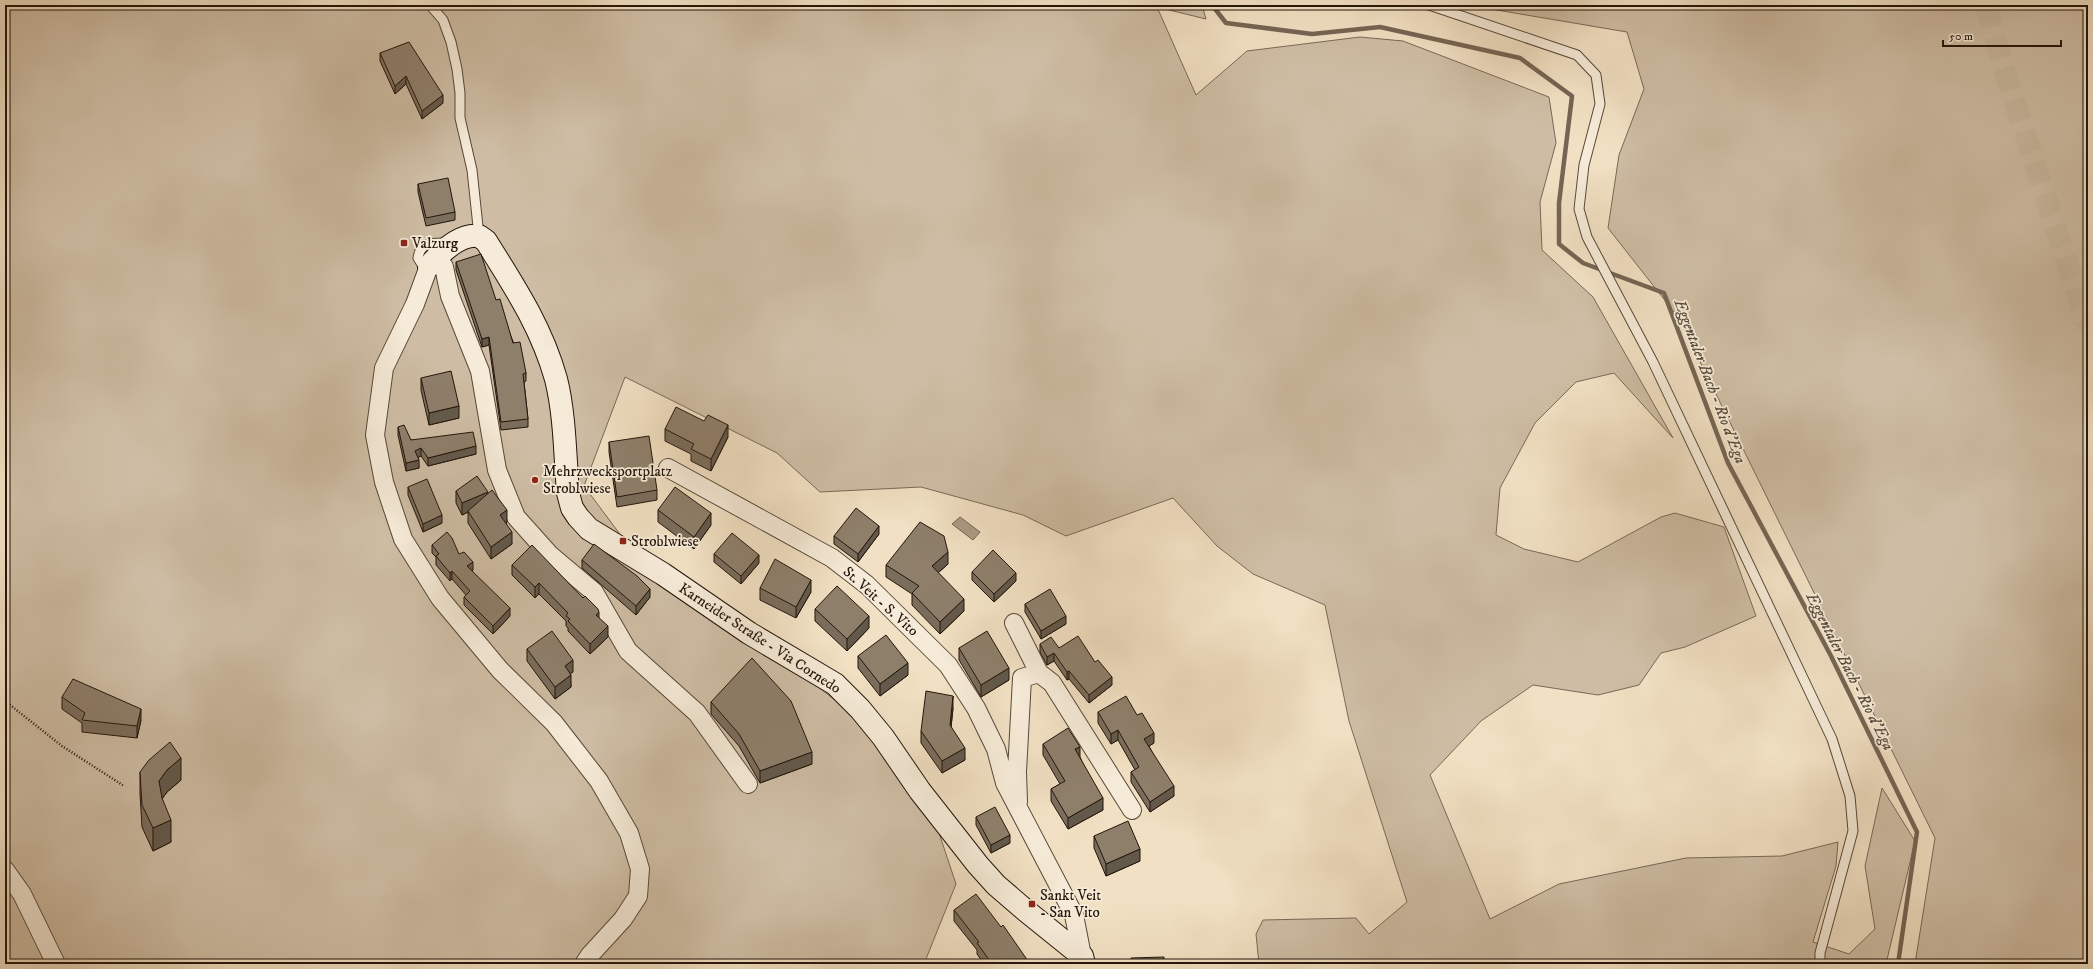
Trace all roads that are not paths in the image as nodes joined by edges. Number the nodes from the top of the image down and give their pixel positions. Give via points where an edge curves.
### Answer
1 (430, 5) edge
2 (1429, 5) edge
3 (479, 236) junction
4 (433, 262) junction
5 (668, 468) dead end
6 (1014, 623) dead end
7 (1038, 672) junction
8 (748, 784) dead end
9 (1018, 808) junction
10 (1132, 810) dead end
11 (5, 870) edge
12 (1083, 960) edge
13 (56, 964) edge
14 (584, 964) edge
15 (1820, 964) edge

1 - 3 lane via 443,20 457,69 460,118 472,170
2 - 15 lane via 1578,55 1596,75 1600,104 1584,166 1579,209 1587,237 1653,362 1828,732 1850,796 1853,831 1820,953
3 - 4 street via 465,237
3 - 12 street, Karneider Straße - Via Cornedo via 486,241 531,313 556,378 568,493 572,508 578,517 601,538 664,574 749,633 835,684 883,737 920,791 978,865 996,885
4 - 8 street via 444,267 450,296 480,371 496,470 516,517 550,555 594,592 628,651 697,713
4 - 14 street via 384,368 375,435 384,482 404,539 440,598 500,670 554,723 599,781 629,833 640,869 638,896 623,919
5 - 9 street, St. Veit - S. Vito via 832,558 867,585 911,627 948,665 976,708 996,749 1005,783
6 - 7 street
7 - 9 street, St. Veit - S. Vito via 1022,678 1017,772
7 - 10 street via 1052,683
9 - 12 street, St. Veit - S. Vito via 1074,915
11 - 13 street via 22,894

